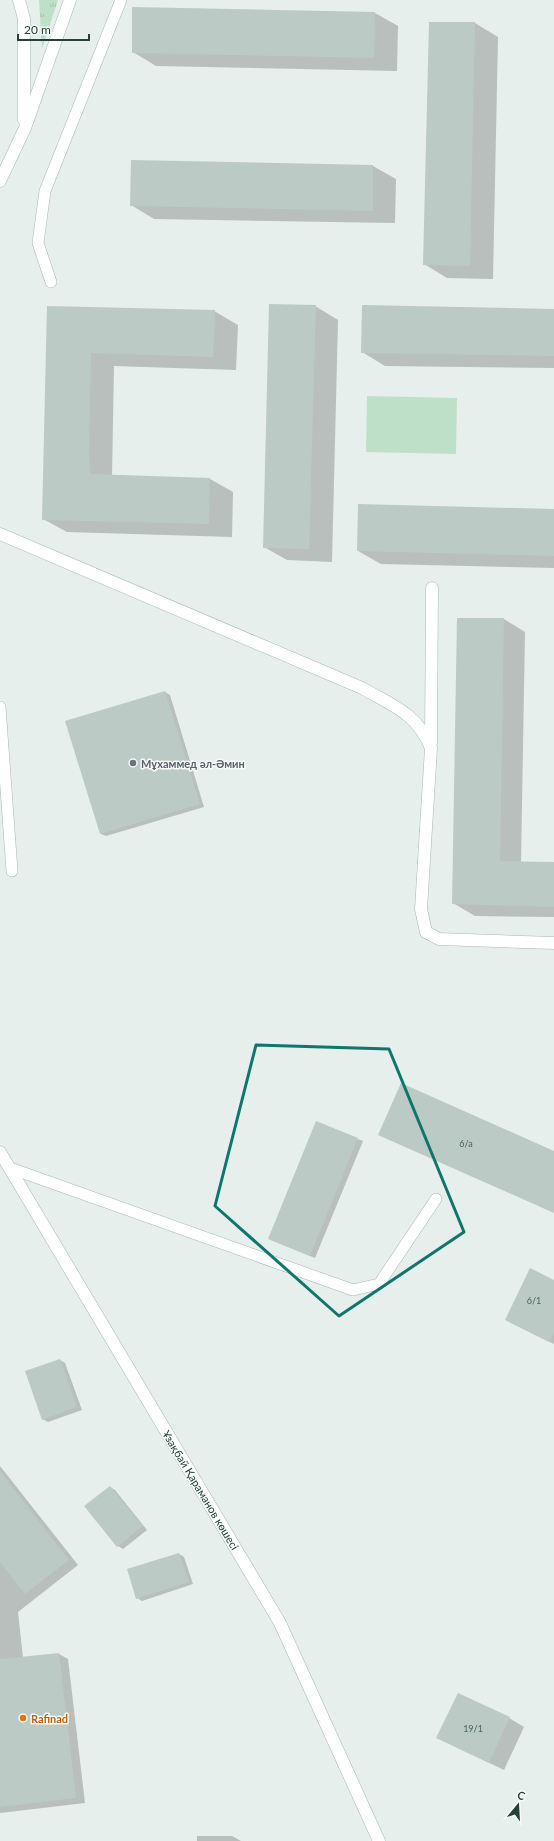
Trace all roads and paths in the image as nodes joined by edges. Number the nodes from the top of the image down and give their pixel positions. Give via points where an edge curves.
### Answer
1 (19, 0) edge
2 (70, 0) edge
3 (121, 0) edge
4 (25, 128) junction
5 (0, 180) edge
6 (51, 282) dead end
7 (0, 534) edge
8 (432, 588) dead end
9 (0, 707) edge
10 (431, 748) junction
11 (12, 871) dead end
12 (554, 943) edge
13 (0, 1152) edge
14 (10, 1168) junction
15 (436, 1199) dead end
16 (379, 1841) edge

1 - 4 street via 24,19
2 - 4 street
3 - 6 lane via 45,191 38,243
4 - 5 street
7 - 10 street via 362,688 408,714 424,732
8 - 10 street
9 - 11 lane
10 - 12 street via 421,909 426,932 439,939
13 - 14 street, Ұзақбай Қараманов көшесі
14 - 15 lane via 353,1290 379,1284
14 - 16 street, Ұзақбай Қараманов көшесі via 280,1623

